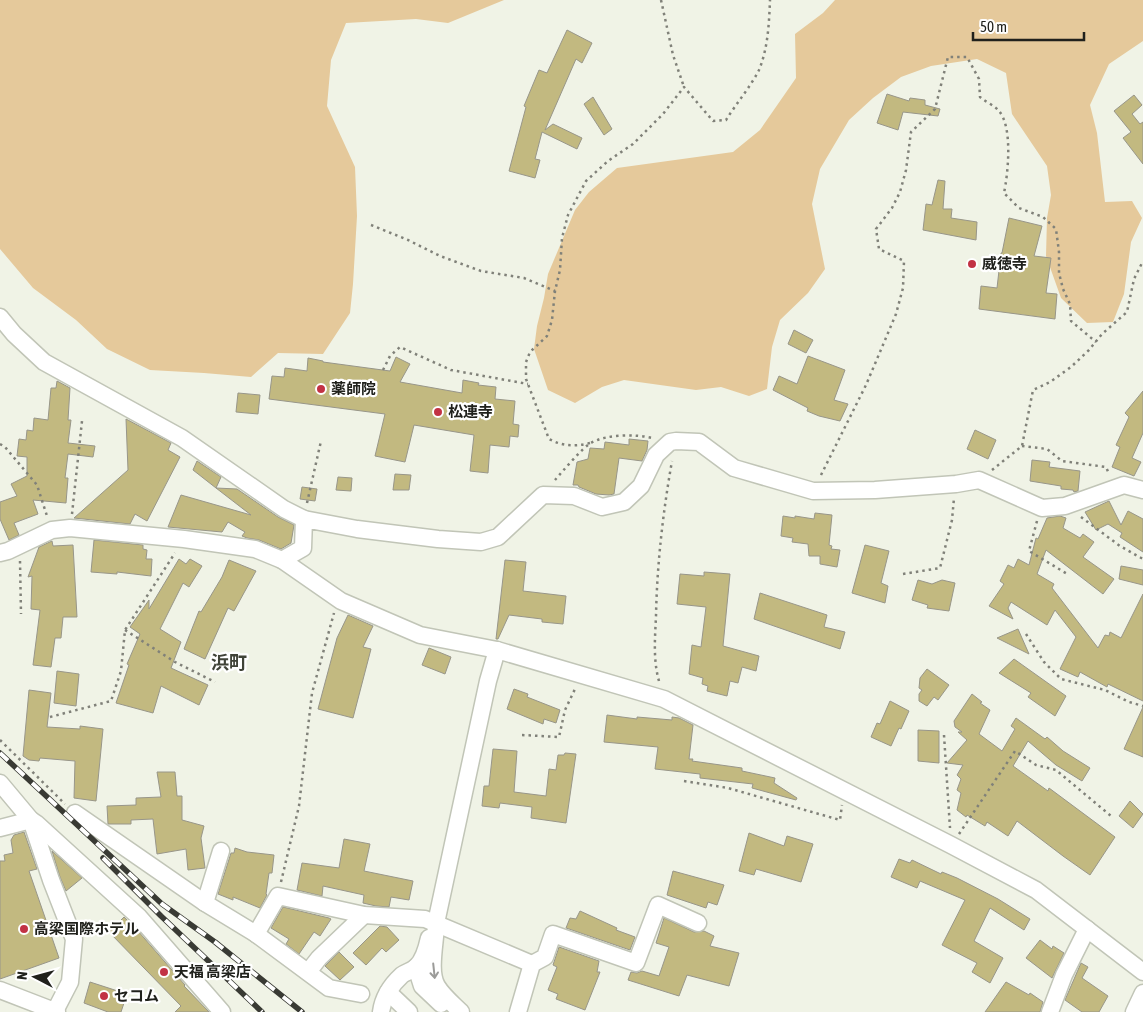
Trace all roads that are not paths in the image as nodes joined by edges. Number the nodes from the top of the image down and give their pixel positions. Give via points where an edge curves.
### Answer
1 (0, 317) edge
2 (1143, 490) edge
3 (304, 519) junction
4 (0, 553) edge
5 (282, 560) junction
6 (497, 650) junction
7 (0, 783) edge
8 (75, 813) road end
9 (31, 820) junction
10 (0, 828) edge
11 (221, 850) dead end
12 (205, 903) junction
13 (364, 915) junction
14 (436, 923) junction
15 (698, 923) dead end
16 (1087, 929) junction
17 (256, 934) junction
18 (532, 964) junction
19 (416, 967) junction
20 (308, 972) junction
21 (1143, 972) edge
22 (0, 990) edge
23 (388, 992) junction
24 (361, 994) dead end
25 (1143, 994) edge
26 (36, 1004) junction
27 (16, 1012) edge
28 (56, 1012) edge
29 (222, 1012) edge
30 (381, 1012) edge
31 (409, 1012) edge
32 (450, 1012) edge
33 (461, 1012) edge
34 (518, 1012) edge
35 (1050, 1012) edge
36 (1134, 1012) edge

1 - 3 street via 44,362 182,438 284,509
2 - 3 street via 1124,486 1065,506 1042,508 979,480 875,490 813,491 734,468 699,442 673,441 656,455 641,486 624,502 602,507 574,496 544,495 498,537 481,542 357,529
3 - 5 street via 303,548
4 - 5 street via 52,530 70,528 255,549
5 - 6 street via 341,601 420,635
6 - 14 street
6 - 16 street via 664,699 1036,890
7 - 9 street
8 - 12 street
9 - 10 street
9 - 28 street via 74,939 70,982
9 - 29 street via 139,917
11 - 12 street
12 - 17 street
13 - 14 street via 425,919
13 - 17 street via 278,896
13 - 20 street
14 - 18 street
14 - 19 street
14 -> 33 street via 434,978 444,996
15 - 18 street via 658,905 636,963 553,934 545,957
16 - 21 street
16 - 35 street
17 - 20 street
18 - 34 street
19 - 23 street via 403,974
19 - 32 street via 422,986
20 - 24 street via 329,988
22 - 26 street
23 - 30 street
23 - 31 street
25 - 36 street
26 - 27 street
26 - 28 street

